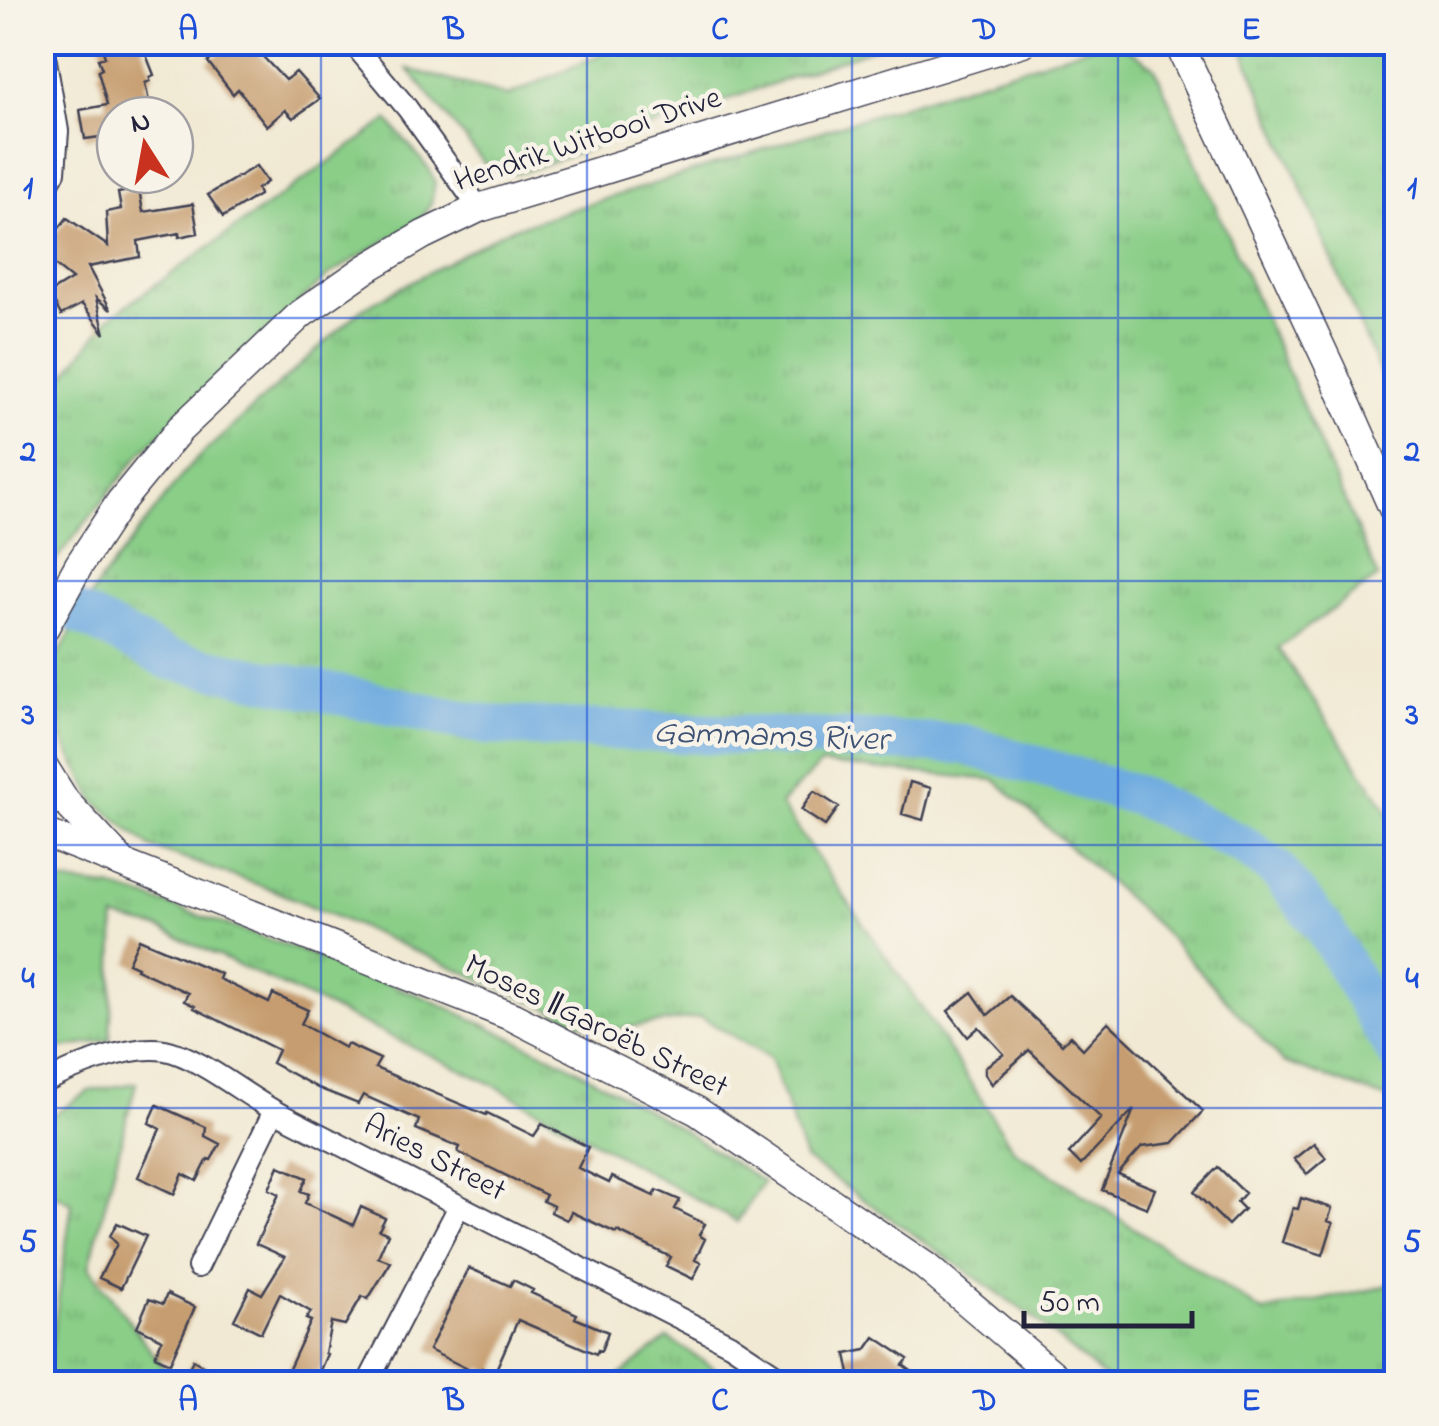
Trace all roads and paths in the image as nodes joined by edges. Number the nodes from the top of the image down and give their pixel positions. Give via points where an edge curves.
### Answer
1 (352, 42) edge
2 (1023, 42) edge
3 (1178, 42) edge
4 (42, 54) edge
5 (42, 196) edge
6 (479, 208) junction
7 (1396, 515) edge
8 (42, 632) edge
9 (42, 764) edge
10 (42, 832) edge
11 (42, 856) edge
12 (128, 866) junction
13 (42, 1084) edge
14 (274, 1111) junction
15 (459, 1206) junction
16 (198, 1266) dead end
17 (366, 1384) edge
18 (790, 1384) edge
19 (1064, 1384) edge

1 - 6 street
2 - 6 street, Hendrik Witbooi Drive
3 - 7 street
4 - 5 street via 58,130 54,172
6 - 8 street, Hendrik Witbooi Drive via 367,268 302,314 180,429 120,501
9 - 12 street via 65,801
10 - 12 street, Moses ǁGaroëb Street
11 - 12 street
12 - 19 street, Moses ǁGaroëb Street via 513,1018 698,1112 925,1266
13 - 14 street, Aries Street via 108,1058 162,1050 184,1056
14 - 15 street, Aries Street
14 - 16 street
15 - 17 street
15 - 18 street, Aries Street via 730,1344

